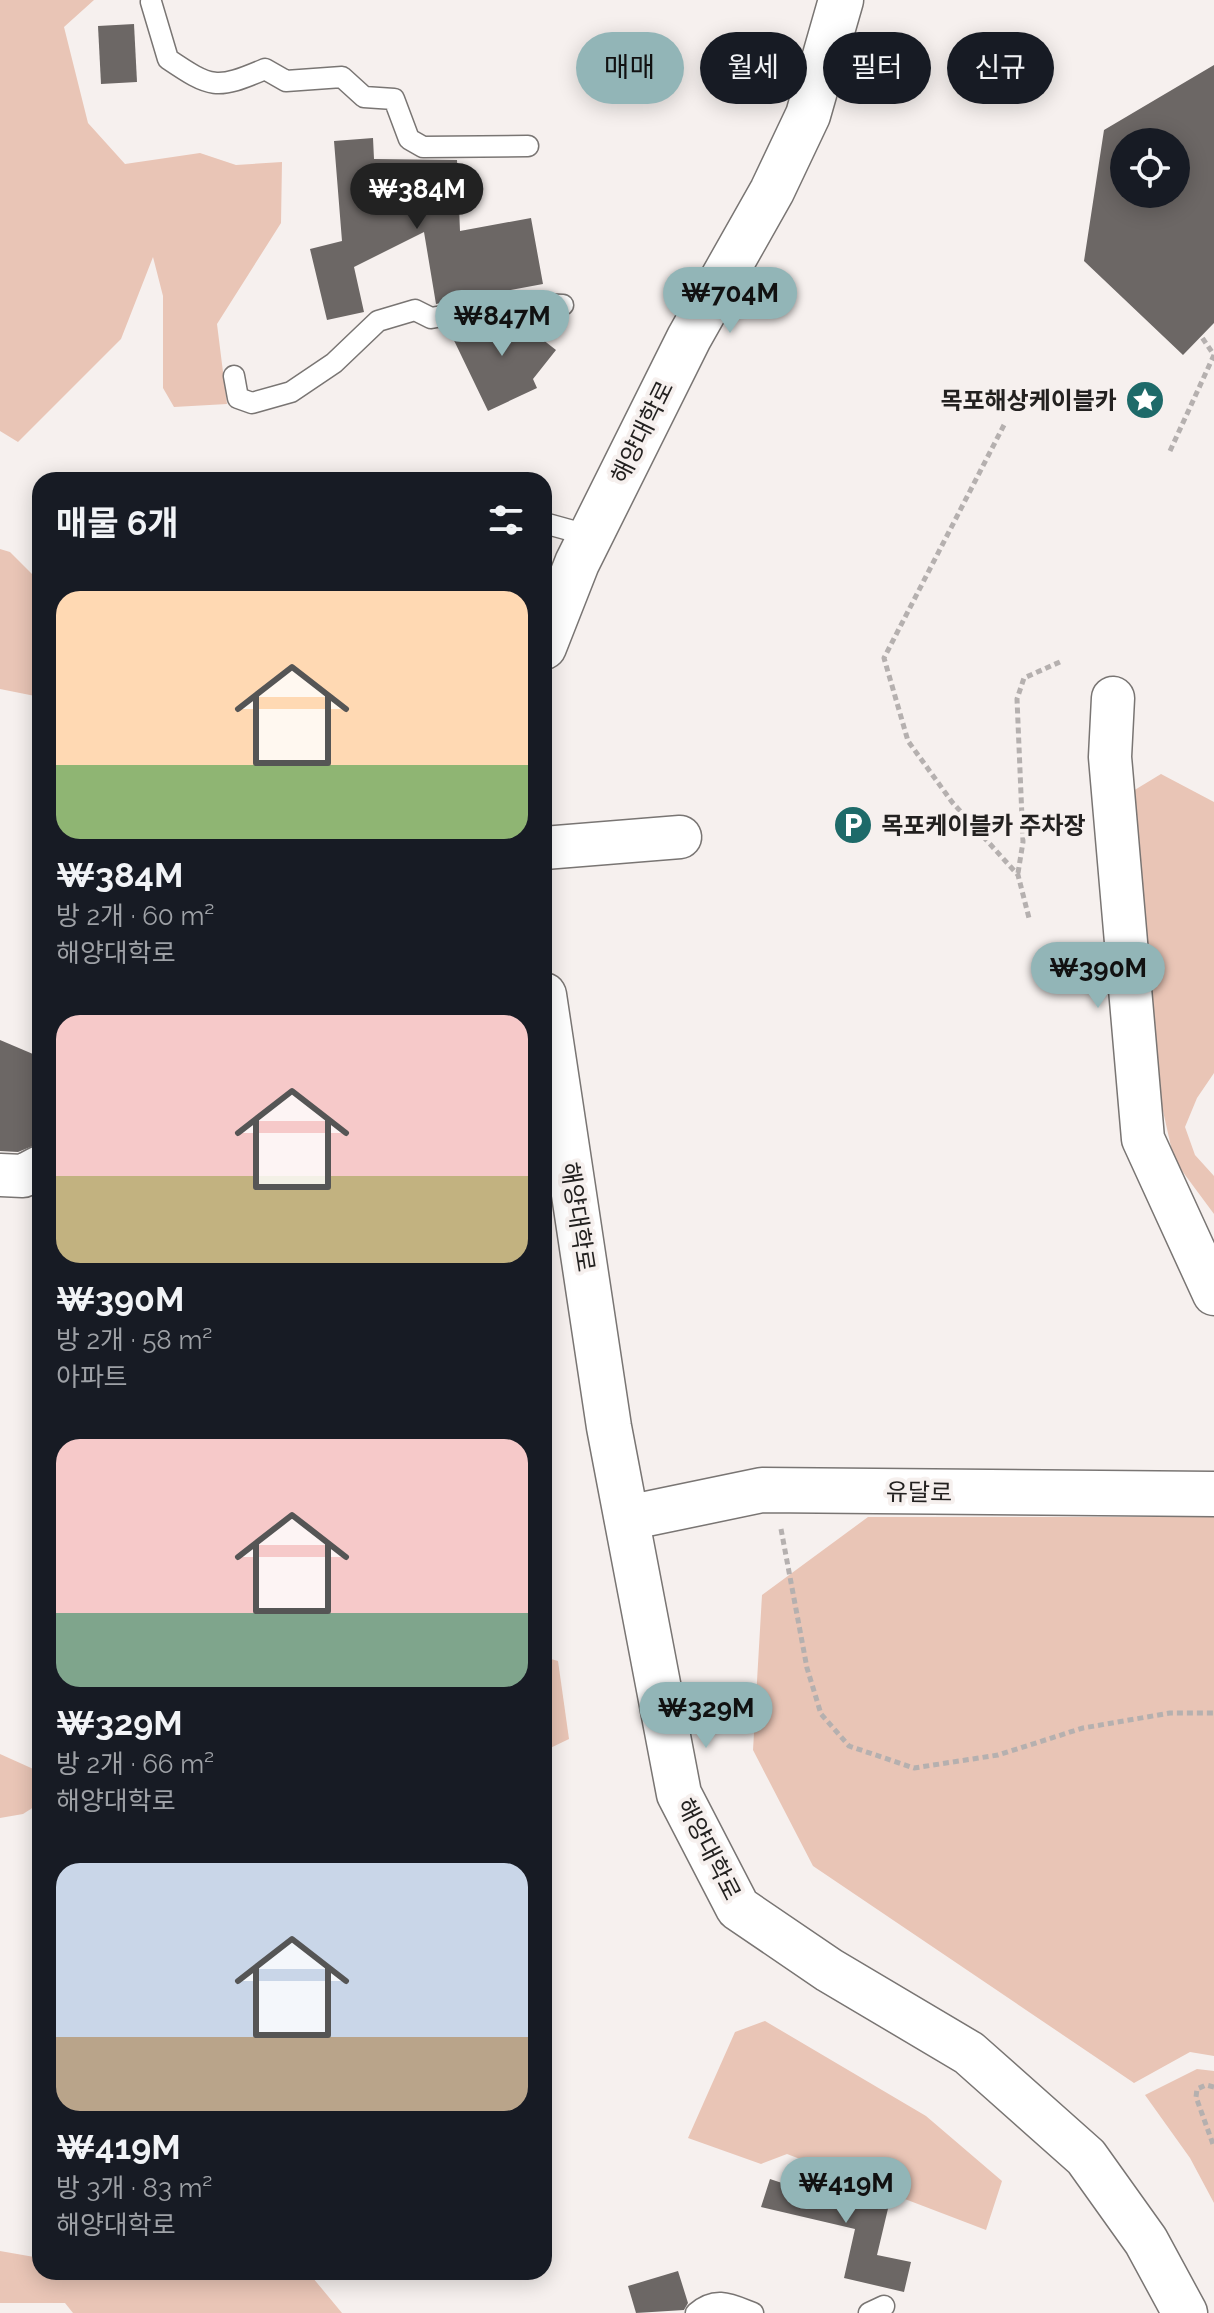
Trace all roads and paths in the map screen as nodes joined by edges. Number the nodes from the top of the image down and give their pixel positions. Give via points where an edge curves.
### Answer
1 (841, 0) edge
2 (151, 2) dead end
3 (528, 146) dead end
4 (563, 305) dead end
5 (1201, 336) dead end
6 (234, 376) dead end
7 (1004, 425) dead end
8 (1170, 451) dead end
9 (552, 525) edge
10 (591, 536) junction
11 (552, 628) edge
12 (1062, 661) dead end
13 (1113, 698) dead end
14 (680, 837) dead end
15 (552, 847) edge
16 (1018, 875) junction
17 (1029, 918) dead end
18 (552, 1048) edge
19 (32, 1171) edge
20 (0, 1175) edge
21 (1214, 1294) edge
22 (776, 1490) junction
23 (1214, 1494) edge
24 (627, 1518) junction
25 (1214, 1713) edge
26 (1214, 2087) edge
27 (1214, 2147) edge
28 (696, 2313) edge
29 (753, 2313) edge
30 (1185, 2313) edge

1 - 10 street, 해양대학로 via 808,115
2 - 3 lane via 168,59 203,83 235,81 265,69 286,81 342,77 364,97 394,99 409,139 423,147
4 - 6 lane via 516,303 431,318 415,310 403,313 378,321 334,363 291,392 252,403 238,398
5 - 8 path via 1214,355
7 - 16 path via 884,658 908,741 952,802
9 - 10 lane
10 - 11 street, 해양대학로
12 - 16 path via 1024,678 1017,699 1023,842
13 - 21 street via 1110,757 1143,1139
14 - 15 street
16 - 17 path
18 - 24 street, 해양대학로
19 - 20 street
22 - 23 street, 유달로
22 - 24 street, 유달로
22 - 25 path via 807,1668 821,1714 849,1746 914,1768 998,1755 1083,1728 1170,1713
24 - 30 street, 해양대학로 via 679,1794 738,1908 829,1970 969,2053 1086,2157 1146,2241
26 - 27 path via 1197,2089 1196,2097
28 - 29 lane via 708,2303 723,2301

